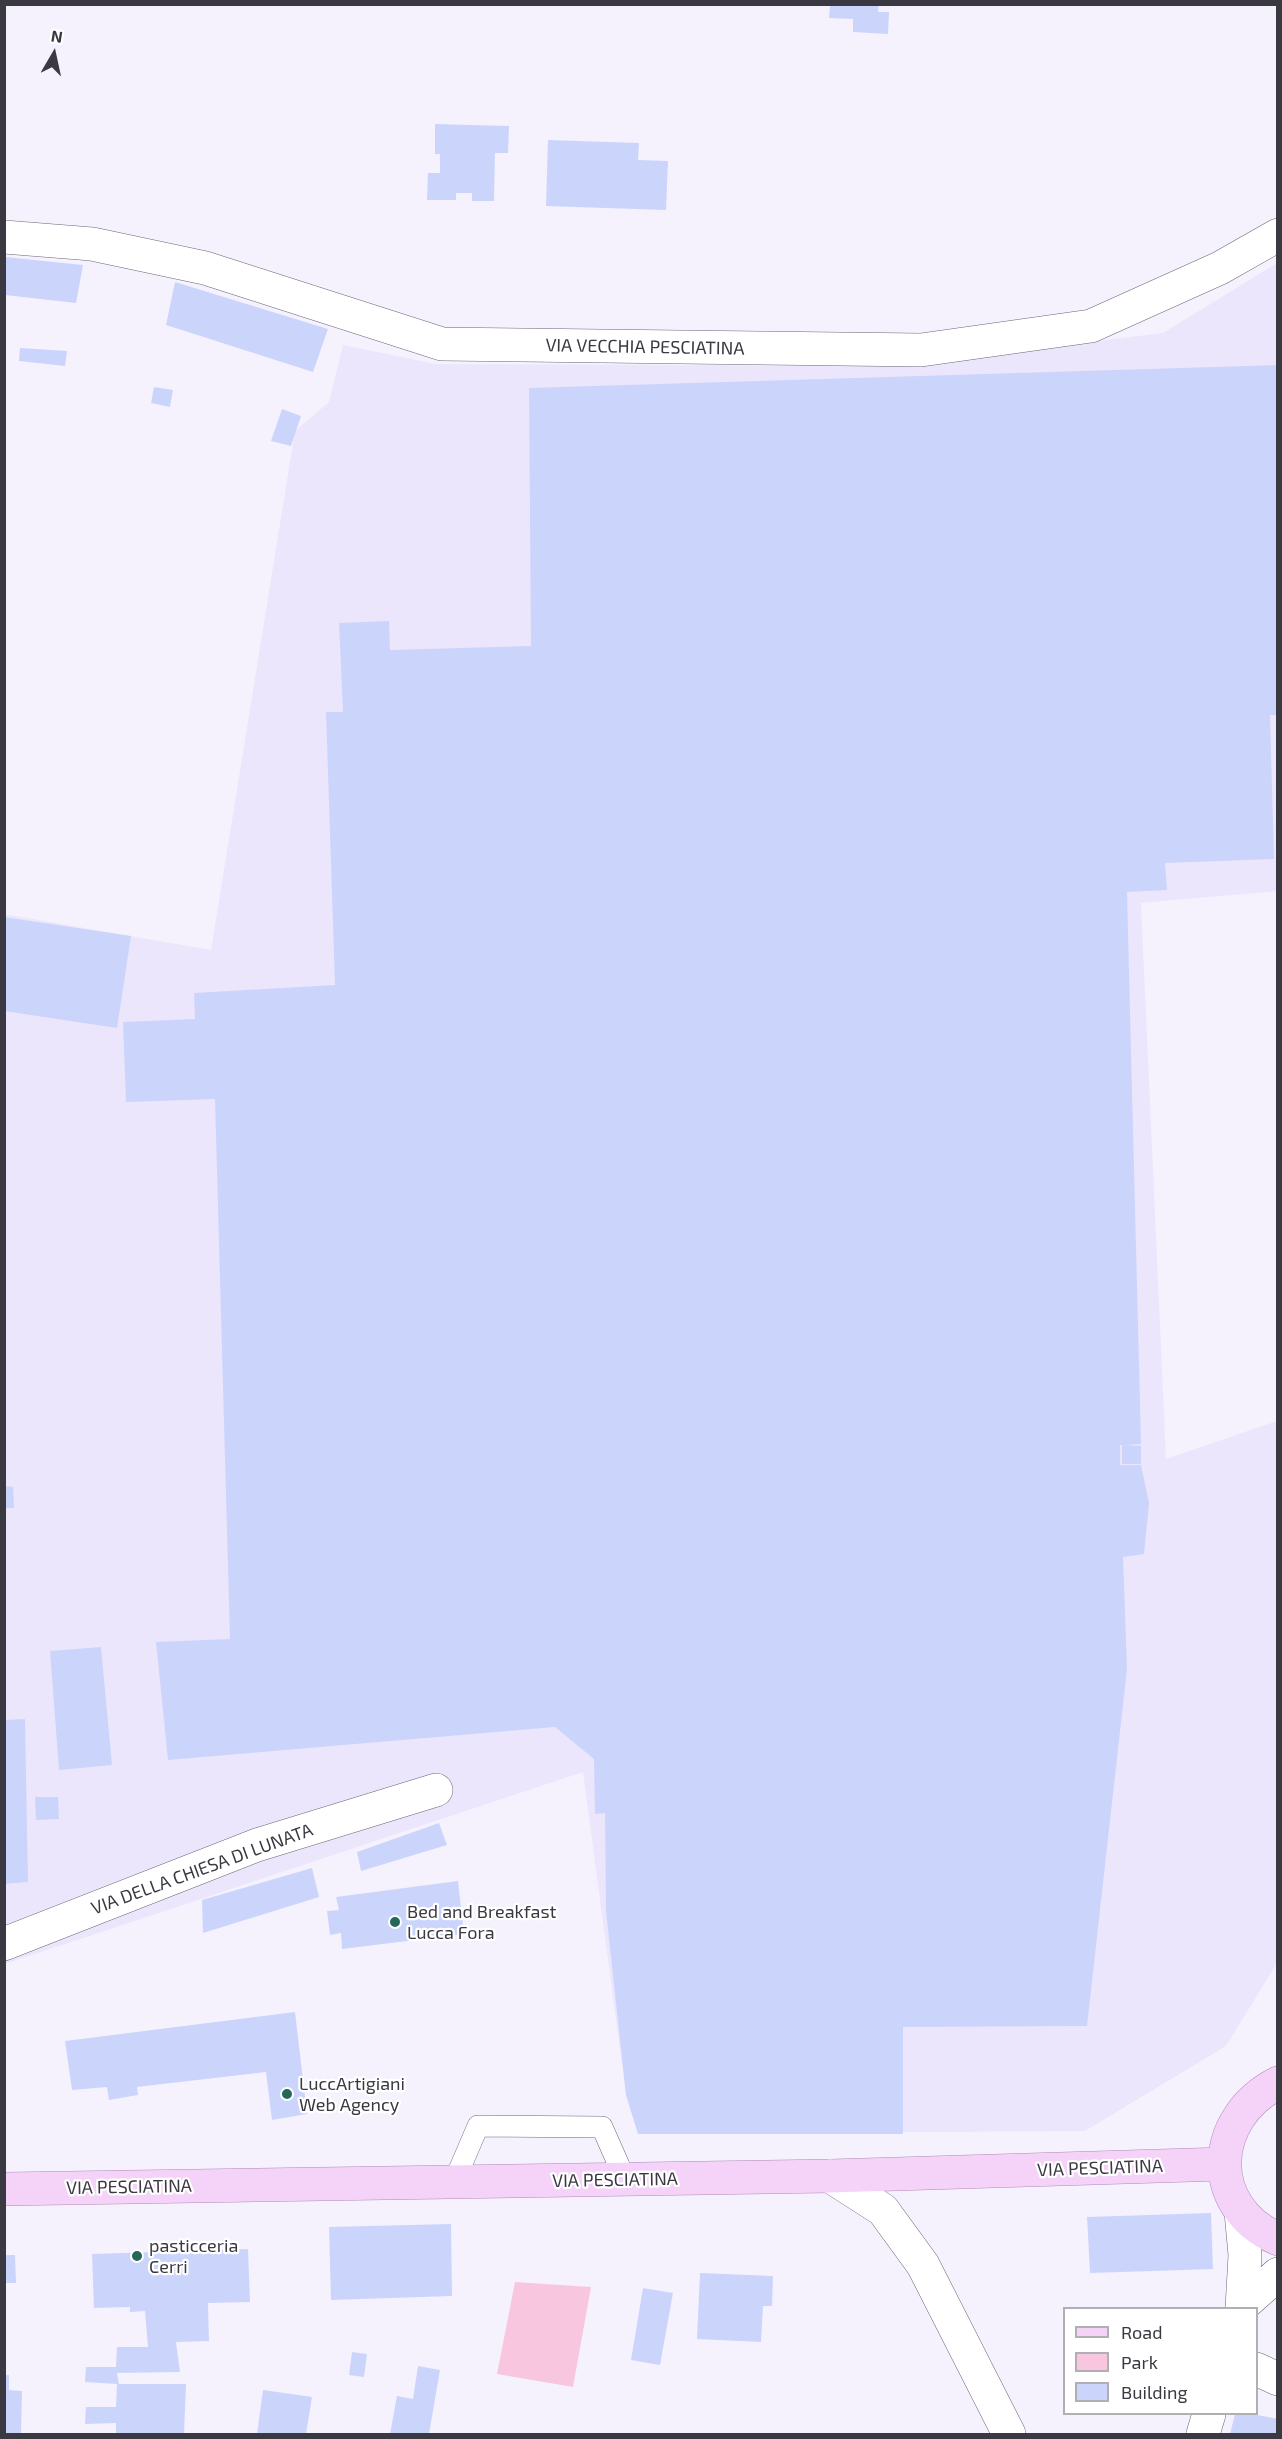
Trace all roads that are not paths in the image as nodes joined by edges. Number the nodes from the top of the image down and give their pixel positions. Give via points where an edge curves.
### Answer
1 (1278, 234) edge
2 (4, 237) edge
3 (435, 1790) dead end
4 (4, 1944) edge
5 (1278, 2083) edge
6 (1224, 2164) junction
7 (830, 2176) junction
8 (625, 2179) junction
9 (454, 2182) junction
10 (4, 2189) edge
11 (1241, 2212) junction
12 (1278, 2239) edge
13 (1278, 2274) edge
14 (1243, 2307) edge
15 (1258, 2369) edge
16 (1278, 2379) edge
17 (1209, 2415) edge
18 (1009, 2434) edge
19 (1203, 2434) edge

1 - 2 street, VIA VECCHIA PESCIATINA via 1220,268 1091,326 921,350 442,344 205,268 92,244
3 - 4 street, VIA DELLA CHIESA DI LUNATA via 258,1845
5 - 6 main road via 1254,2097 1238,2116 1227,2139
6 - 7 main road, VIA PESCIATINA
6 - 11 main road via 1229,2190
7 - 8 main road, VIA PESCIATINA
7 - 18 street via 883,2210 923,2265
8 - 9 main road, VIA PESCIATINA
8 - 9 lane via 602,2127 478,2126
9 - 10 main road, VIA PESCIATINA
11 - 12 main road via 1263,2232
11 - 14 street via 1245,2255
13 - 14 street
15 - 16 street
17 - 19 street

